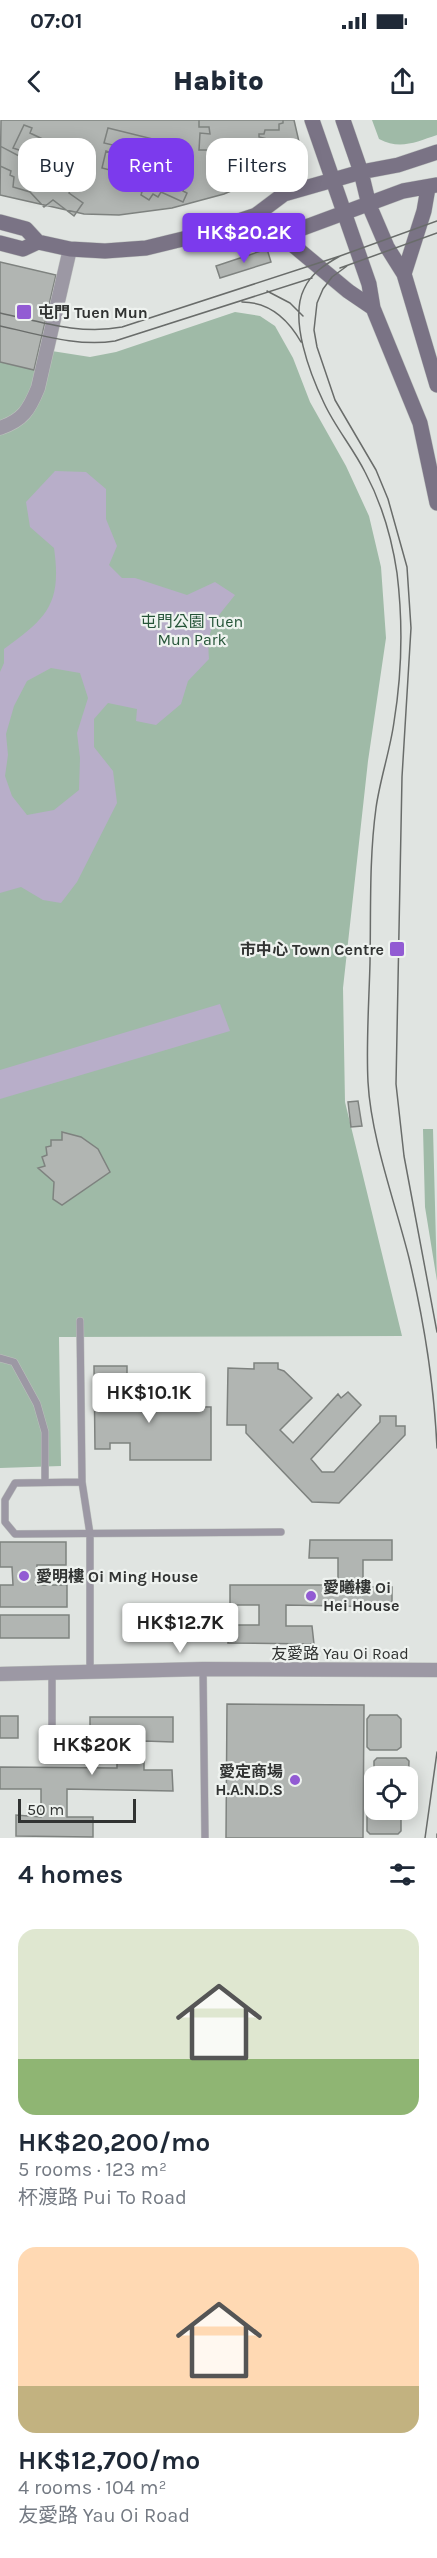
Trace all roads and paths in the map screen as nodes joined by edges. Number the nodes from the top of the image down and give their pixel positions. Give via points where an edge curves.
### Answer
1 (312, 120) edge
2 (343, 120) edge
3 (437, 152) edge
4 (361, 172) junction
5 (331, 181) junction
6 (433, 187) edge
7 (369, 205) junction
8 (343, 214) junction
9 (256, 215) junction
10 (0, 222) edge
11 (38, 242) junction
12 (0, 243) edge
13 (70, 249) junction
14 (404, 274) junction
15 (373, 308) junction
16 (437, 385) edge
17 (0, 428) edge
18 (437, 503) edge
19 (80, 1321) dead end
20 (0, 1358) edge
21 (45, 1482) junction
22 (82, 1482) junction
23 (282, 1532) dead end
24 (90, 1534) junction
25 (203, 1670) junction
26 (90, 1672) junction
27 (434, 1672) edge
28 (52, 1673) junction
29 (0, 1674) edge
30 (52, 1730) dead end
31 (205, 1838) edge

1 - 5 main road
2 - 4 main road
3 - 4 main road
4 - 5 main road
4 - 7 main road
5 - 8 main road
5 - 9 main road via 284,194
6 - 7 main road via 403,191
6 - 14 main road
7 - 8 main road
7 - 14 main road
8 - 9 main road via 295,231
8 - 15 main road via 369,284
9 - 13 main road via 154,246
9 - 15 main road
10 - 11 main road via 26,229
11 - 12 main road via 23,249
11 - 13 main road
13 - 17 street via 38,388 30,408 13,424
14 - 16 main road
15 - 18 main road via 420,423
19 - 22 lane
20 - 21 lane via 14,1362 37,1404 45,1432
21 - 22 lane
21 - 24 lane via 15,1483 5,1500 5,1522 15,1534
22 - 24 lane
23 - 24 lane
24 - 26 lane
25 - 26 street, 友愛路 Yau Oi Road
25 - 27 street, 友愛路 Yau Oi Road
25 - 31 lane
26 - 28 street, 友愛路 Yau Oi Road
28 - 29 street, 友愛路 Yau Oi Road
28 - 30 lane

